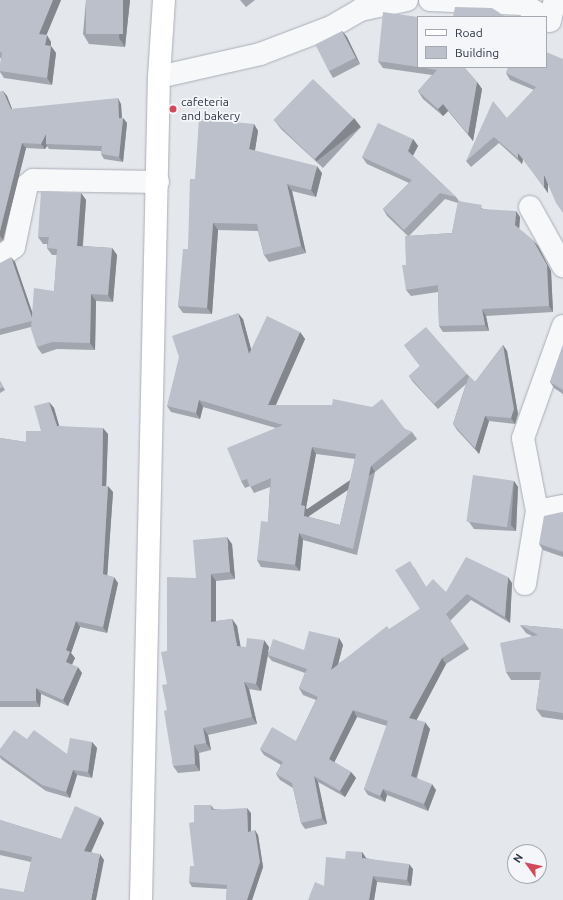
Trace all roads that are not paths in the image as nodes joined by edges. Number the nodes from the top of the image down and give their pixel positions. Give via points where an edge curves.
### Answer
1 (163, 0) edge
2 (407, 0) edge
3 (430, 0) edge
4 (555, 0) edge
5 (543, 16) edge
6 (551, 21) edge
7 (159, 78) junction
8 (158, 182) junction
9 (530, 207) dead end
10 (0, 256) edge
11 (563, 266) edge
12 (563, 326) edge
13 (563, 506) edge
14 (537, 511) junction
15 (525, 584) dead end
16 (141, 900) edge

1 - 7 main road
2 - 7 street via 360,10 331,27 260,54
3 - 5 street via 523,4
4 - 6 street
7 - 8 main road
8 - 10 street via 33,180 27,185 14,247
8 - 16 main road
9 - 11 street
12 - 14 street via 523,438
13 - 14 street
14 - 15 street

